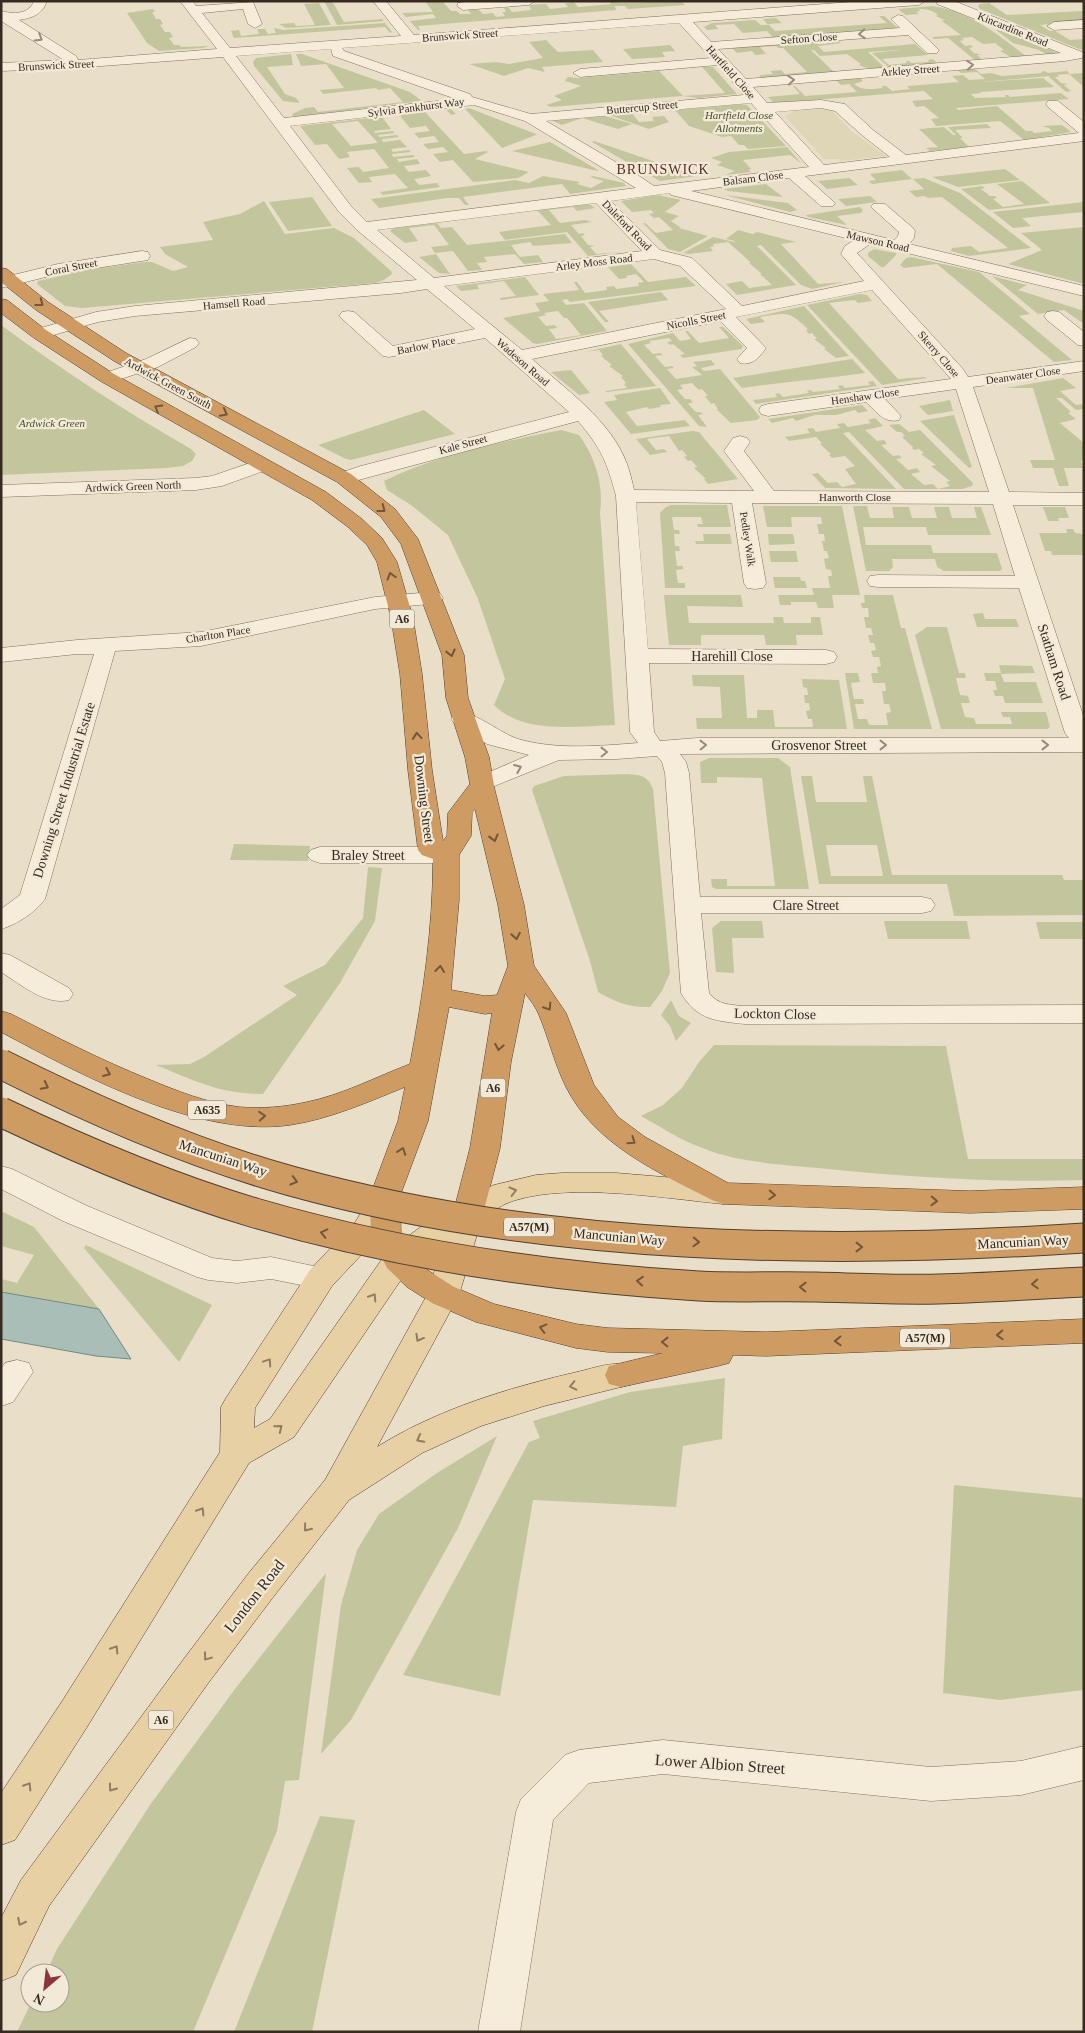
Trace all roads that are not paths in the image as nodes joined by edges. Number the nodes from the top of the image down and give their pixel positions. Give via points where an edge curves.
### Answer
1 (41, 1) edge
2 (379, 1) edge
3 (529, 1) edge
4 (920, 1) edge
5 (942, 1) edge
6 (880, 4) junction
7 (189, 6) edge
8 (463, 6) dead end
9 (700, 6) dead end
10 (712, 16) junction
11 (4, 17) edge
12 (683, 19) junction
13 (255, 24) dead end
14 (1084, 24) edge
15 (1054, 26) dead end
16 (910, 30) junction
17 (411, 39) junction
18 (708, 46) junction
19 (337, 50) dead end
20 (932, 50) dead end
21 (226, 52) junction
22 (1080, 56) edge
23 (720, 61) junction
24 (74, 64) junction
25 (1, 67) edge
26 (580, 73) dead end
27 (742, 84) junction
28 (465, 97) dead end
29 (759, 103) junction
30 (1052, 104) dead end
31 (302, 106) dead end
32 (275, 116) junction
33 (530, 118) junction
34 (1084, 130) edge
35 (1084, 137) edge
36 (904, 160) junction
37 (820, 170) junction
38 (792, 173) junction
39 (673, 188) junction
40 (649, 190) junction
41 (599, 197) junction
42 (827, 203) dead end
43 (865, 219) dead end
44 (363, 226) junction
45 (866, 239) junction
46 (896, 246) junction
47 (654, 254) junction
48 (142, 256) dead end
49 (4, 279) edge
50 (430, 283) junction
51 (875, 284) junction
52 (1084, 291) edge
53 (1, 304) edge
54 (730, 313) junction
55 (348, 316) dead end
56 (1053, 316) dead end
57 (70, 325) junction
58 (488, 332) junction
59 (40, 334) junction
60 (1084, 341) edge
61 (190, 343) dead end
62 (518, 356) junction
63 (746, 360) dead end
64 (1084, 366) edge
65 (139, 368) junction
66 (108, 378) junction
67 (962, 382) junction
68 (871, 396) junction
69 (768, 410) dead end
70 (582, 414) junction
71 (892, 416) dead end
72 (740, 442) dead end
73 (262, 465) junction
74 (344, 478) junction
75 (1, 491) edge
76 (626, 496) junction
77 (741, 496) junction
78 (768, 496) junction
79 (1000, 498) junction
80 (1084, 499) edge
81 (878, 582) dead end
82 (1027, 582) junction
83 (755, 583) dead end
84 (432, 598) junction
85 (398, 601) junction
86 (103, 645) junction
87 (1, 654) edge
88 (637, 656) junction
89 (826, 657) dead end
90 (463, 719) junction
91 (1084, 741) edge
92 (1084, 745) edge
93 (659, 748) junction
94 (555, 753) junction
95 (482, 784) junction
96 (320, 855) dead end
97 (446, 855) junction
98 (922, 904) dead end
99 (689, 905) junction
100 (1, 921) edge
101 (1, 961) edge
102 (521, 966) junction
103 (60, 994) dead end
104 (437, 996) junction
105 (508, 1002) junction
106 (1084, 1014) edge
107 (1, 1020) edge
108 (1, 1064) edge
109 (423, 1069) junction
110 (1, 1112) edge
111 (1, 1176) edge
112 (723, 1193) junction
113 (385, 1196) junction
114 (1084, 1198) edge
115 (469, 1210) junction
116 (1084, 1238) edge
117 (398, 1260) junction
118 (321, 1278) junction
119 (1084, 1282) edge
120 (443, 1295) junction
121 (1084, 1331) edge
122 (766, 1344) junction
123 (621, 1374) joint
124 (238, 1454) junction
125 (337, 1490) junction
126 (1084, 1763) edge
127 (1, 1827) edge
128 (1, 1962) edge
129 (499, 2032) edge

1 - 11 street via 32,14
2 - 17 street
3 - 8 street via 489,7
4 - 6 street, Brunswick Street
5 - 22 street, Kincardine Road
6 - 10 street, Brunswick Street
6 - 16 street
7 - 13 street via 248,5
7 - 21 street, Wadeson Road
9 - 10 street
10 - 12 street, Brunswick Street
11 -> 24 street via 71,58
12 - 17 street, Brunswick Street
12 - 18 street, Hartfield Close
14 - 15 street
16 -> 18 street, Sefton Close
16 - 20 street
17 - 21 street, Brunswick Street
18 - 23 street, Hartfield Close
19 - 28 street
21 - 24 street, Brunswick Street
21 - 32 street, Wadeson Road
27 -> 22 street, Arkley Street
23 - 26 street
23 - 27 street, Hartfield Close
24 - 25 street, Brunswick Street
27 - 29 street, Hartfield Close
29 - 33 street, Buttercup Street
29 - 36 street, Buttercup Street via 840,107
29 - 37 street, Hartfield Close
30 - 34 street
31 - 32 street
32 - 33 street, Sylvia Pankhurst Way via 388,114 475,101
32 - 44 street, Wadeson Road via 332,193
33 - 40 street, Sylvia Pankhurst Way
35 - 36 street, Balsam Close
36 - 37 street, Balsam Close
37 - 38 street, Balsam Close
38 - 39 street, Balsam Close
38 - 42 street
39 - 40 street, Balsam Close
39 - 45 street, Mawson Road via 682,194
40 - 41 street, Balsam Close
41 - 44 street, Balsam Close
41 - 47 street, Daleford Road
43 - 46 street via 884,212 907,231 906,238
44 - 50 street, Wadeson Road
45 - 46 street, Mawson Road
45 - 51 street, Skerry Close via 849,254
46 - 52 street, Mawson Road
47 - 50 street, Arley Moss Road
47 - 54 street, Arley Moss Road via 686,262
48 - 49 street, Coral Street
49 -> 57 highway, Ardwick Green South / A6
50 - 57 street, Hamsell Road via 135,311
50 - 58 street, Wadeson Road
51 - 54 street, Nicolls Street
51 - 67 street, Skerry Close via 957,372
53 - 59 highway, Ardwick Green South / A6
54 - 62 street, Nicolls Street
54 - 63 street, Arley Moss Road via 757,348
55 - 58 street, Barlow Place via 389,352
56 - 60 street
57 - 59 street, Hamsell Road
57 - 65 highway, Ardwick Green South / A6
58 - 62 street, Wadeson Road
59 - 66 highway, Ardwick Green South / A6
61 - 65 street
62 - 70 street, Wadeson Road
64 - 67 street, Deanwater Close
65 - 66 street
65 -> 74 highway, Ardwick Green South / A6
73 -> 66 highway, Ardwick Green South / A6
67 - 68 street, Henshaw Close
67 - 79 street, Skerry Close
68 - 69 street, Henshaw Close
68 - 71 street
70 - 74 street, Kale Street
70 - 76 street, Wadeson Road via 604,439 617,463
72 - 78 street via 734,451
73 - 75 street, Ardwick Green North via 215,482 196,484
85 -> 73 highway, Downing Street / A6 via 387,562 375,542 319,496
74 -> 84 highway, A6 via 388,512 411,543
76 - 77 street, Hanworth Close
76 - 88 street, Wadeson Road
77 - 78 street, Hanworth Close
77 - 83 street, Pedley Walk
78 - 79 street, Hanworth Close
79 - 80 street, Hanworth Close
79 - 82 street, Statham Road
81 - 82 street via 919,574
82 - 91 street, Statham Road via 1077,733
84 - 85 street, Charlton Place
84 -> 90 highway, A6 via 453,655 457,698
85 - 86 street, Charlton Place via 201,639
97 -> 85 highway, Downing Street / A6 via 431,850 411,674
86 - 87 street, Charlton Place
86 - 100 street, Downing Street Industrial Estate via 105,654 32,899
88 - 89 street, Harehill Close
88 - 93 street, Wadeson Road via 642,732
90 - 94 street, Grosvenor Street via 495,739
90 - 95 highway, A6 via 478,757
93 -> 92 street, Grosvenor Street via 697,745
94 -> 93 street, Grosvenor Street
93 - 99 street, Lockton Close via 674,762 677,773
95 -> 94 street, Grosvenor Street
95 - 97 highway via 460,813 459,836
95 -> 102 highway, A6 via 511,905
96 - 97 street, Braley Street
104 -> 97 highway, Downing Street via 446,900
98 - 99 street, Clare Street
99 - 106 street, Lockton Close via 695,993 699,1002 724,1013
101 - 103 street
102 - 105 highway, A6
102 -> 112 highway via 552,1013 580,1087 597,1112 635,1144
104 - 105 highway via 485,1005
104 - 109 highway, Downing Street
105 -> 115 highway, A6 via 485,1148
107 -> 109 highway, A635 via 104,1072 167,1098 233,1116 316,1110
108 -> 116 highway, Mancunian Way / A57(M), bridge via 63,1096 184,1145 333,1191 449,1215 568,1233 674,1242 803,1247 941,1246
113 -> 109 highway, Downing Street via 413,1121
119 -> 110 highway, bridge via 937,1289 700,1286 591,1277 473,1262 322,1232 214,1200 120,1167
111 - 118 street via 74,1213 208,1269 237,1272 271,1268
112 -> 114 highway via 970,1202
115 -> 112 main road via 509,1190 549,1184 598,1184
113 - 117 highway, A57(M) via 386,1236
113 - 118 main road, Downing Street via 368,1228
115 - 117 main road
115 - 120 main road, London Road / A6
117 - 120 highway, A57(M) via 418,1279
124 -> 117 main road via 282,1428
124 -> 118 main road via 238,1407
122 -> 120 highway, A57(M) via 608,1340 576,1336 487,1314
120 -> 125 main road, London Road / A6
121 -> 122 highway, A57(M)
122 - 123 highway, A57(M)
123 -> 125 main road, A57(M) via 519,1399 484,1412 421,1438
127 -> 124 main road
125 -> 128 main road, London Road / A6 via 196,1671 36,1893
126 - 129 street, Lower Albion Street via 1021,1778 931,1784 663,1756 580,1767 535,1812

